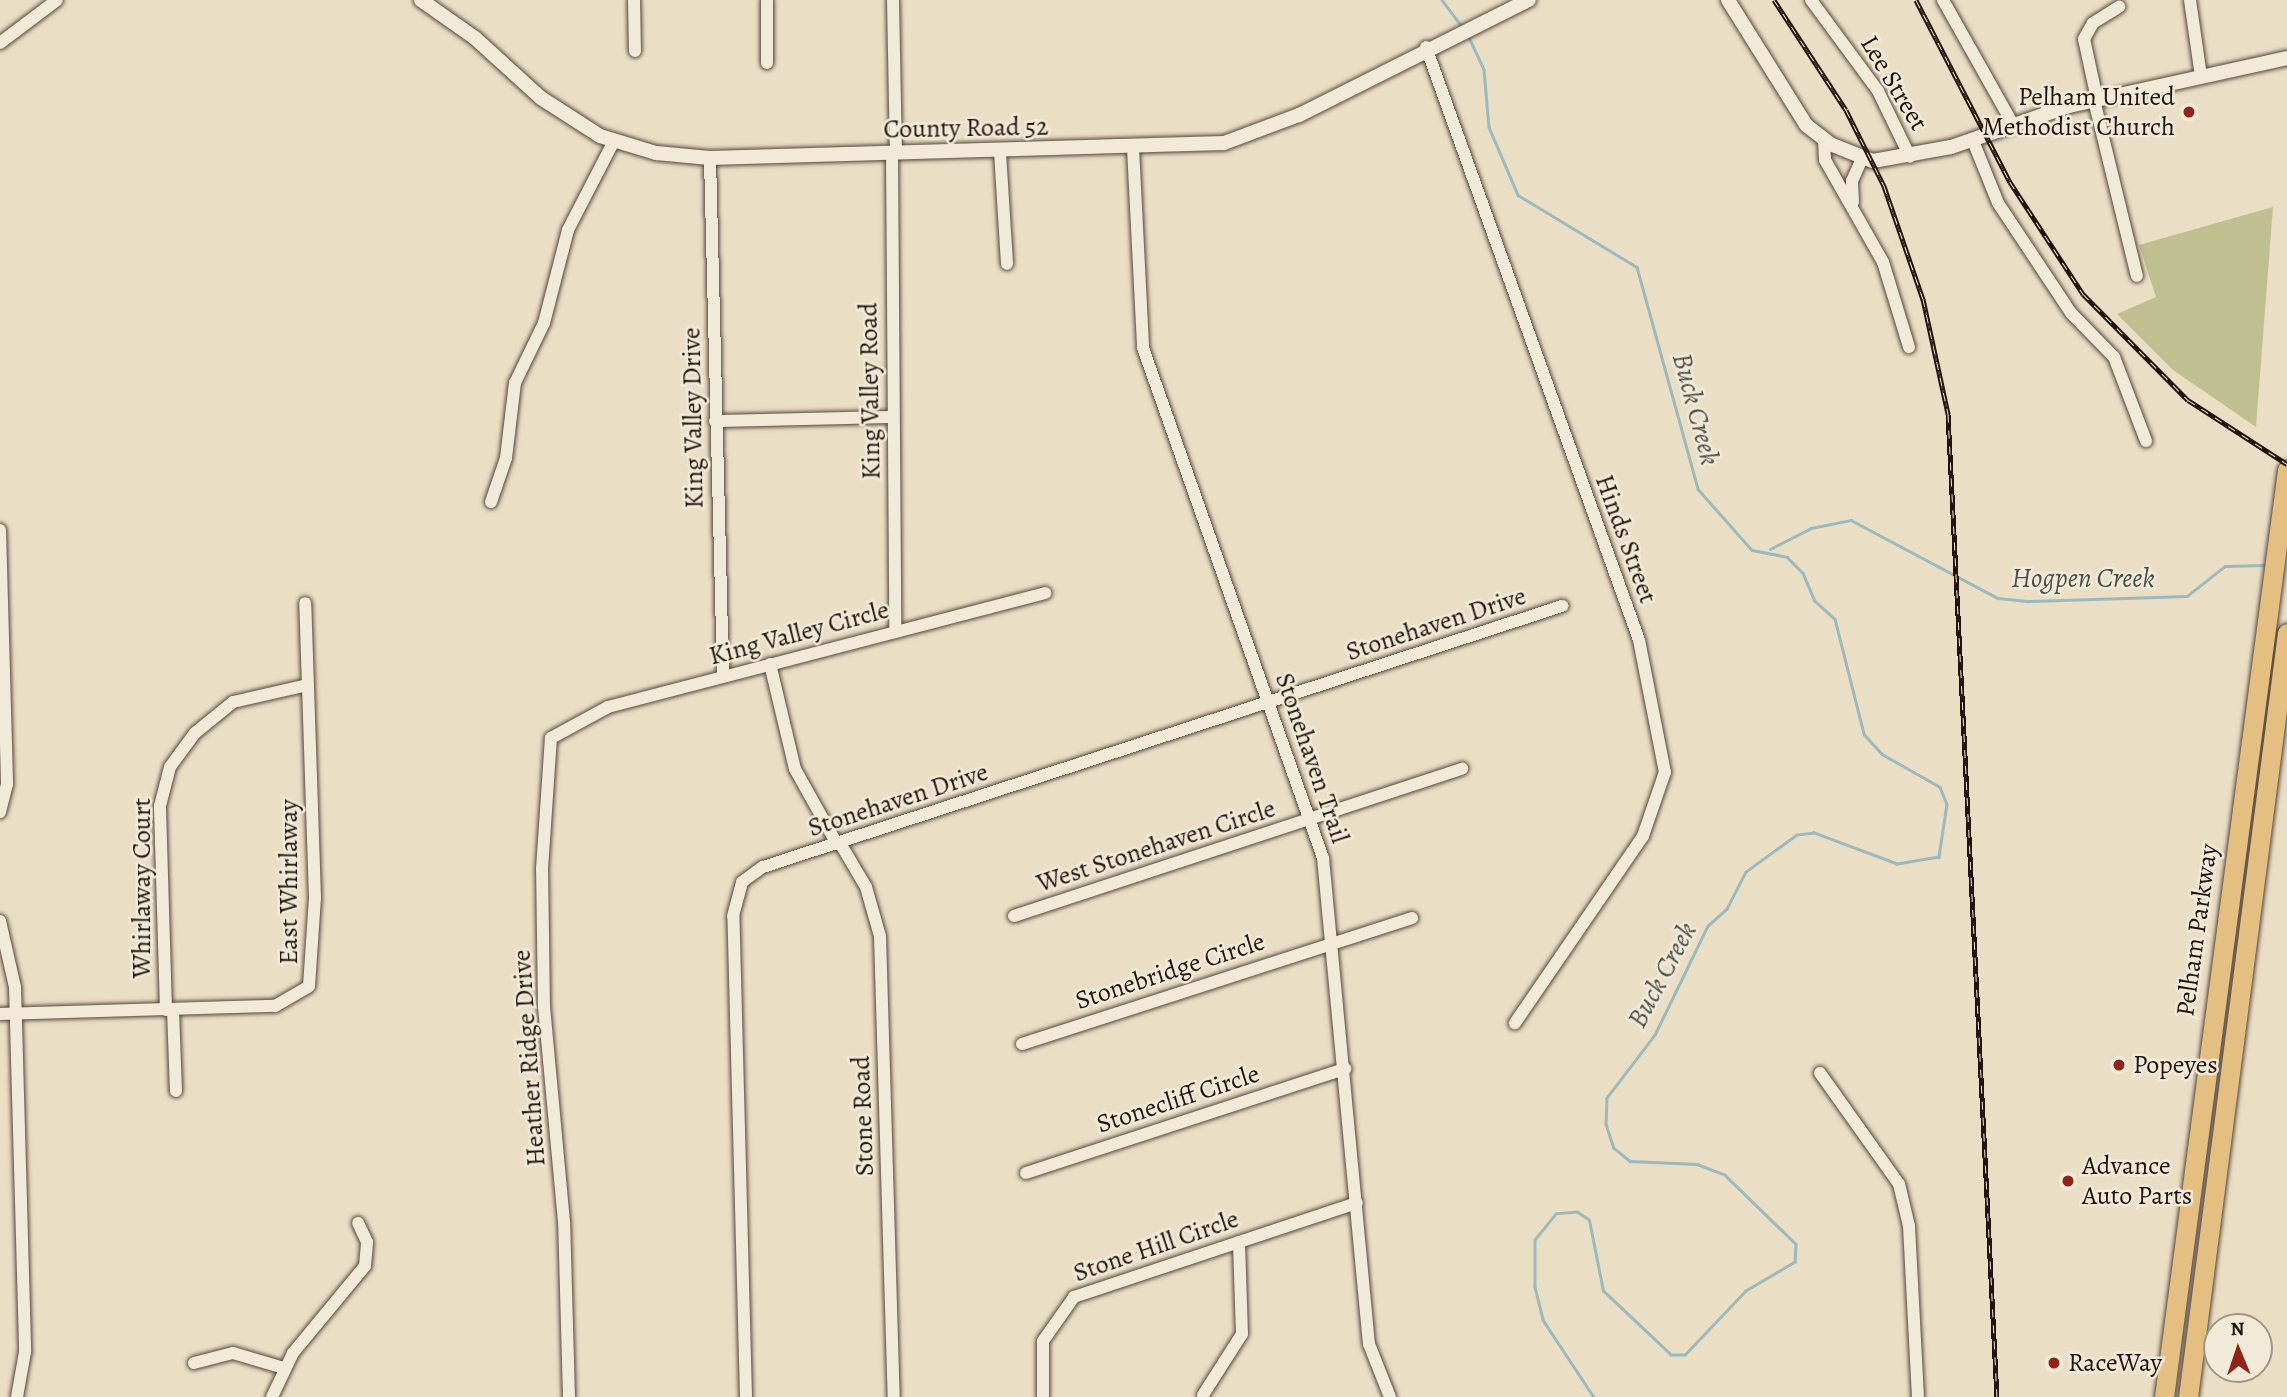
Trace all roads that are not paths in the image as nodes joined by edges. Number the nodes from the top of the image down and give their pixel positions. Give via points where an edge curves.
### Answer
1 (57, 0) edge
2 (421, 0) edge
3 (634, 0) edge
4 (766, 0) edge
5 (893, 0) edge
6 (1528, 0) edge
7 (1728, 0) edge
8 (1811, 0) edge
9 (1943, 0) edge
10 (2190, 0) edge
11 (2119, 7) dead end
12 (0, 43) edge
13 (1426, 47) junction
14 (635, 51) dead end
15 (2287, 58) edge
16 (768, 63) dead end
17 (2201, 76) junction
18 (2095, 99) junction
19 (2014, 126) junction
20 (1824, 140) junction
21 (614, 141) junction
22 (1973, 141) junction
23 (1133, 148) junction
24 (1000, 152) junction
25 (894, 153) junction
26 (1910, 157) junction
27 (710, 158) junction
28 (1862, 159) junction
29 (1855, 206) junction
30 (1007, 264) dead end
31 (2137, 275) dead end
32 (1909, 346) dead end
33 (893, 417) junction
34 (715, 421) junction
35 (2146, 442) dead end
36 (2287, 470) edge
37 (491, 502) dead end
38 (0, 530) edge
39 (1045, 593) dead end
40 (305, 603) dead end
41 (1562, 606) dead end
42 (895, 629) junction
43 (2287, 633) edge
44 (2286, 639) edge
45 (770, 664) junction
46 (723, 676) junction
47 (308, 685) junction
48 (1270, 702) junction
49 (3, 712) edge
50 (567, 724) joint
51 (1462, 769) dead end
52 (2242, 797) junction
53 (2265, 798) junction
54 (0, 811) edge
55 (1312, 818) junction
56 (838, 844) junction
57 (1014, 916) dead end
58 (1412, 918) dead end
59 (0, 921) edge
60 (2224, 932) junction
61 (2246, 936) junction
62 (1333, 944) junction
63 (169, 1010) junction
64 (0, 1014) edge
65 (16, 1014) junction
66 (1515, 1023) dead end
67 (1021, 1044) dead end
68 (2206, 1060) junction
69 (2229, 1065) junction
70 (1345, 1069) junction
71 (1820, 1073) dead end
72 (176, 1091) dead end
73 (1026, 1174) dead end
74 (1357, 1203) junction
75 (358, 1223) dead end
76 (1239, 1242) junction
77 (2172, 1304) junction
78 (2196, 1307) junction
79 (194, 1363) dead end
80 (284, 1368) junction
81 (1203, 1395) dead end
82 (17, 1397) edge
83 (272, 1397) edge
84 (569, 1397) edge
85 (746, 1397) edge
86 (894, 1397) edge
87 (1043, 1397) edge
88 (1390, 1397) edge
89 (1918, 1397) edge
90 (2164, 1397) edge
91 (2188, 1397) edge

1 - 12 street
2 - 21 street, County Road 52 via 552,106
3 - 14 street
4 - 16 street
5 - 25 street, King Valley Road
6 - 13 street, County Road 52
7 - 20 street via 1786,98
8 - 26 street, Lee Street via 1878,91
9 - 19 street
10 - 17 street
11 - 18 street via 2093,23 2084,39
13 - 23 street, County Road 52 via 1246,137
13 - 66 street, Hinds Street via 1639,640 1665,772 1643,836
15 - 17 street
17 - 18 street
18 - 19 street
18 - 31 street
19 - 22 street
20 - 28 street
20 - 29 street via 1825,160
21 - 27 street, County Road 52
21 - 37 street via 568,230 544,323 515,383 506,458
22 - 26 street
22 - 35 street via 2004,212 2071,313 2114,357
23 - 24 street, County Road 52
23 - 48 street, Stonehaven Trail via 1143,348
24 - 25 street, County Road 52
24 - 30 street
25 - 27 street, County Road 52
25 - 33 street, King Valley Road
26 - 28 street
27 - 34 street, King Valley Drive
28 - 29 street via 1852,181
29 - 32 street via 1891,281
33 - 34 street
33 - 42 street, King Valley Road
34 - 46 street, King Valley Drive
36 - 52 main road, Pelham Parkway
38 - 49 street
39 - 42 street, King Valley Circle
40 - 47 street, East Whirlaway
41 - 48 street, Stonehaven Drive
42 - 45 street, King Valley Circle
43 - 44 main road, Pelham Parkway
44 - 53 main road, Pelham Parkway
45 - 46 street, King Valley Circle
45 - 56 street, Stone Road via 795,769
46 - 50 street, King Valley Circle
47 - 63 street, Whirlaway Court via 260,691 233,702 195,733 170,766 160,806
47 - 63 street, East Whirlaway via 312,980 296,999 275,1006
48 - 55 street, Stonehaven Trail
48 - 56 street, Stonehaven Drive
49 - 54 street via 7,784
50 - 84 street, Heather Ridge Drive via 548,746 542,869
51 - 55 street, West Stonehaven Circle
52 - 53 main road
52 - 60 main road, Pelham Parkway
53 - 61 main road, Pelham Parkway
55 - 57 street, West Stonehaven Circle
55 - 62 street, Stonehaven Trail
56 - 85 street, Stonehaven Drive via 763,867 742,882 735,895
56 - 86 street, Stone Road via 866,887 880,936
58 - 62 street, Stonebridge Circle
59 - 65 street via 13,968
60 - 61 main road
60 - 68 main road, Pelham Parkway
61 - 69 main road, Pelham Parkway
62 - 67 street, Stonebridge Circle
62 - 70 street, Stonehaven Trail
63 - 65 street, East Whirlaway
63 - 72 street, Whirlaway Court
64 - 65 street, East Whirlaway
65 - 82 street via 25,1352
68 - 69 main road
68 - 77 main road, Pelham Parkway
69 - 78 main road, Pelham Parkway
70 - 73 street, Stonecliff Circle
70 - 74 street, Stonehaven Trail
71 - 89 street via 1899,1184 1909,1226
74 - 76 street, Stone Hill Circle
74 - 88 street, Stonehaven Trail via 1370,1344
75 - 80 street via 367,1242 365,1266
76 - 81 street via 1240,1341
76 - 87 street, Stone Hill Circle via 1066,1304 1043,1341
77 - 78 main road
77 - 90 main road, Pelham Parkway
78 - 91 main road, Pelham Parkway
79 - 80 street via 233,1353
80 - 83 street

